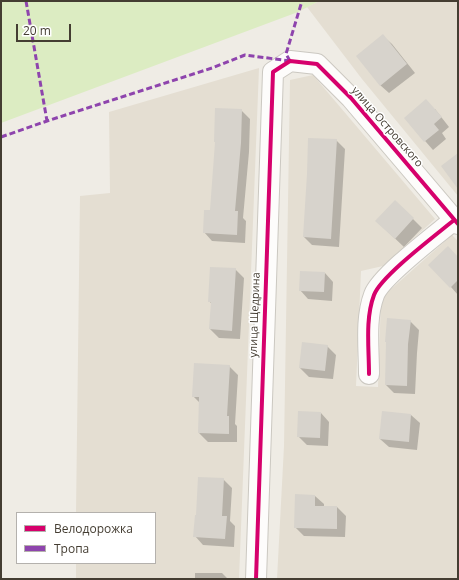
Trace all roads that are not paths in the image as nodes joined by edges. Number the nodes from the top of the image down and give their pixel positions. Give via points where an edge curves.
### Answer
1 (290, 61) joint
2 (456, 222) edge
3 (369, 374) dead end
4 (256, 579) edge

1 - 2 street, улица Островского via 318,64 351,98
1 - 4 street, улица Щедрина via 273,72
2 - 3 street via 387,276 374,293 369,314

